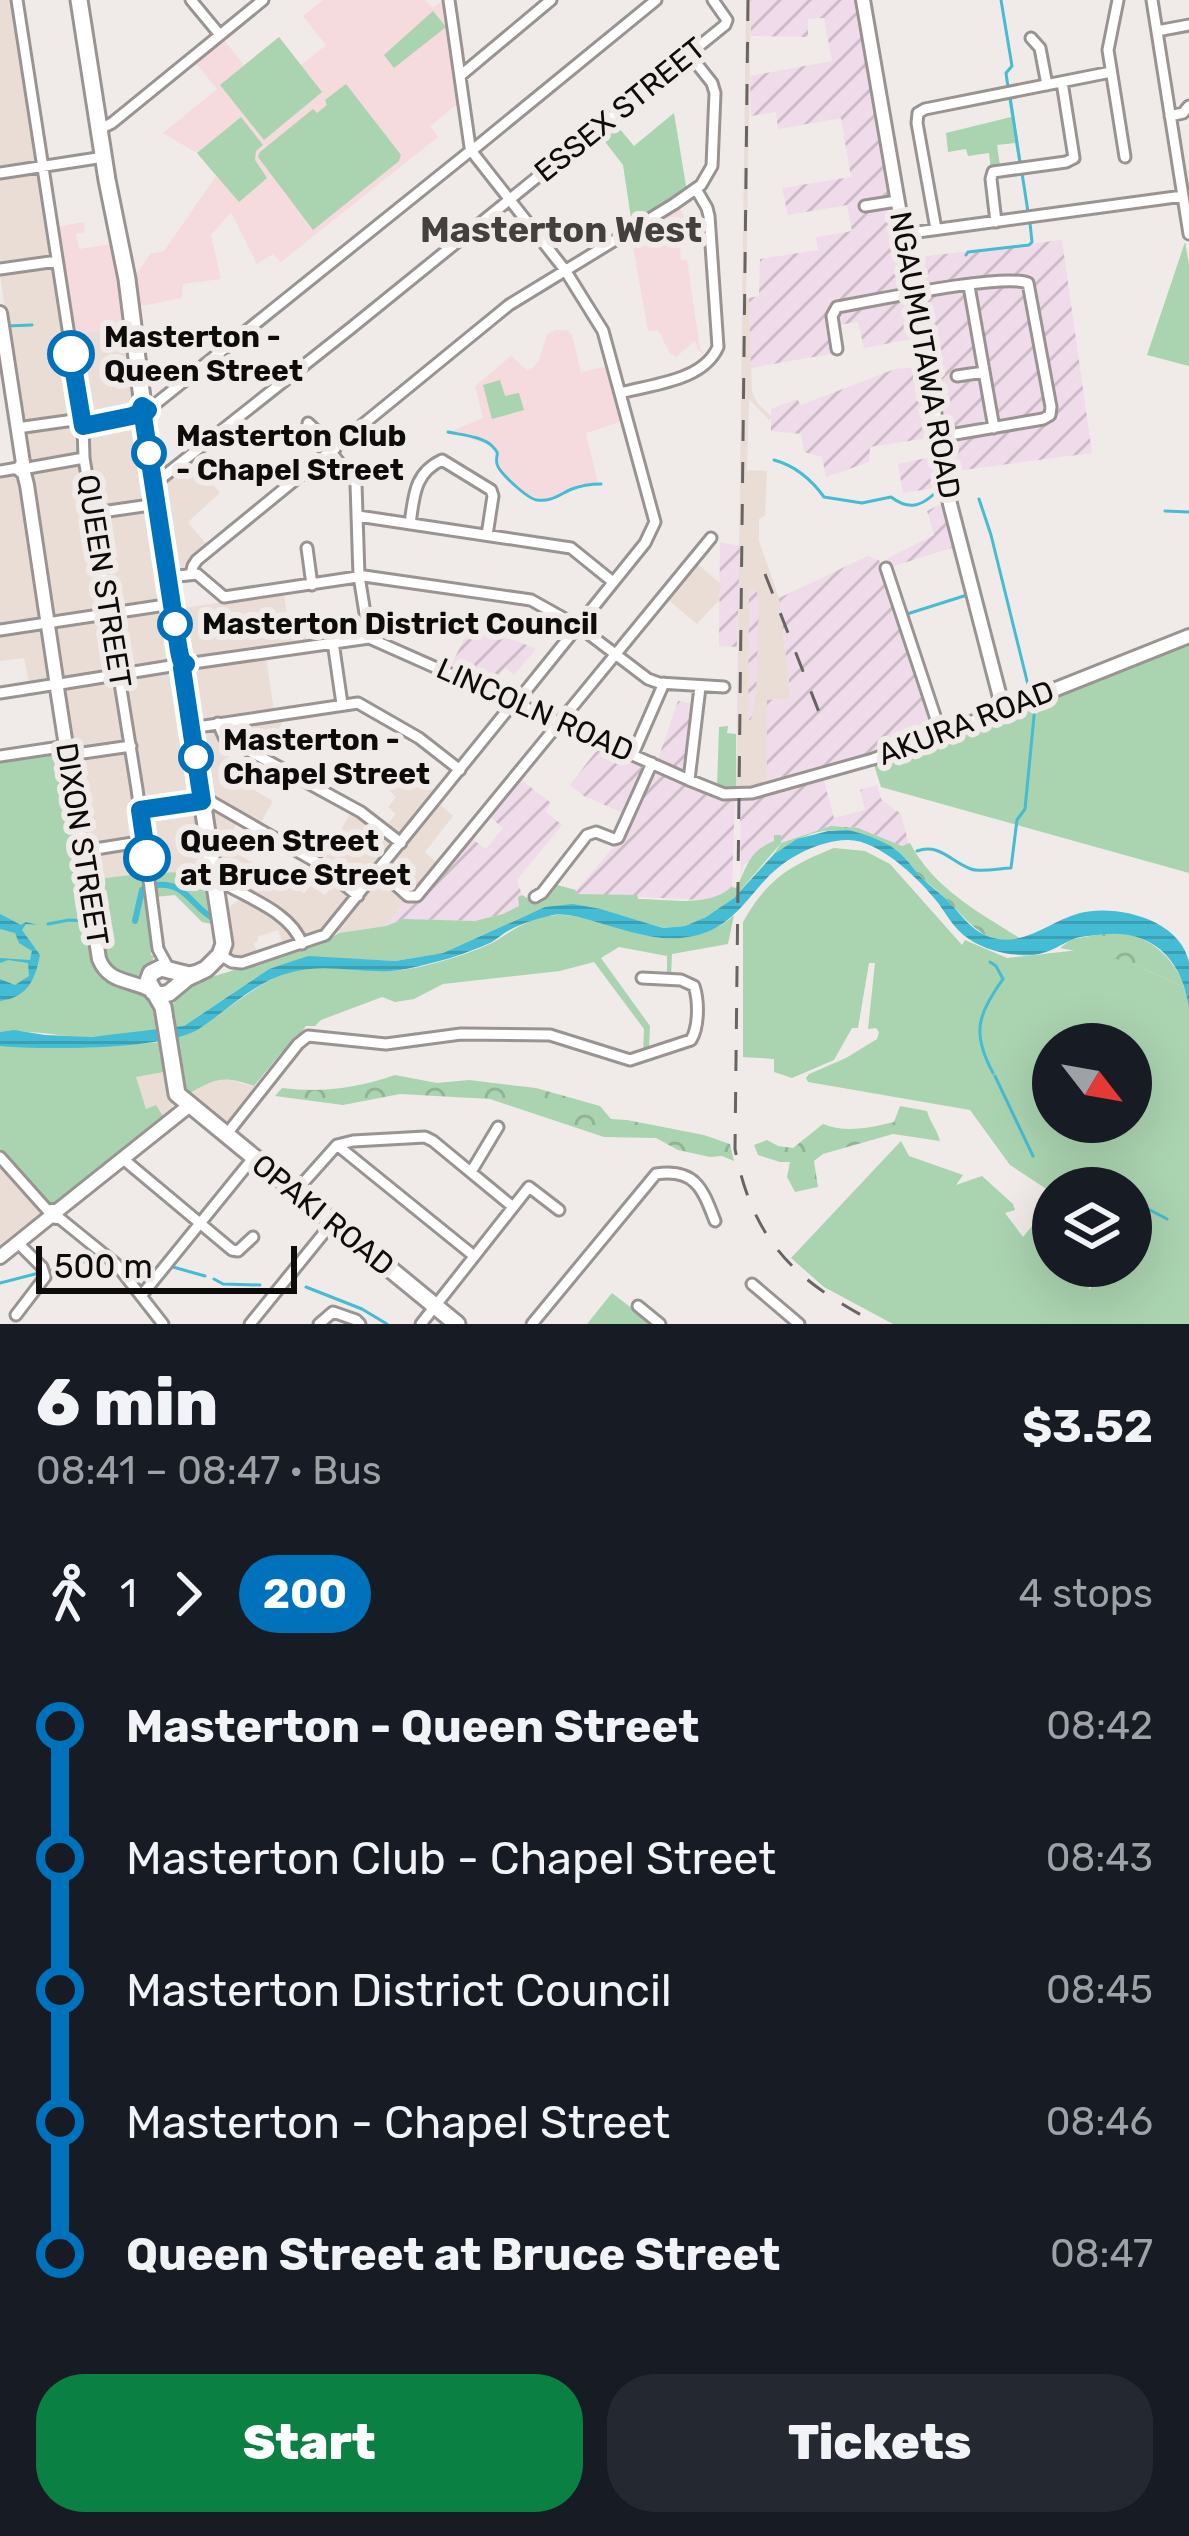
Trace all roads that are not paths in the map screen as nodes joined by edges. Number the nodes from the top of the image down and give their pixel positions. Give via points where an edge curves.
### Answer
1 (17, 0) edge
2 (80, 0) edge
3 (191, 0) edge
4 (263, 0) edge
5 (449, 0) edge
6 (551, 0) edge
7 (656, 0) edge
8 (713, 0) edge
9 (863, 0) edge
10 (1118, 0) edge
11 (1152, 0) edge
12 (1189, 25) edge
13 (1157, 31) junction
14 (220, 35) junction
15 (1031, 38) dead end
16 (689, 54) junction
17 (1112, 72) junction
18 (460, 76) junction
19 (1062, 82) junction
20 (1047, 85) junction
21 (1189, 106) edge
22 (1170, 116) junction
23 (100, 129) junction
24 (472, 150) junction
25 (104, 157) junction
26 (1125, 157) dead end
27 (42, 167) junction
28 (0, 173) edge
29 (1184, 174) edge
30 (696, 189) junction
31 (1183, 196) junction
32 (510, 200) junction
33 (898, 201) junction
34 (865, 206) dead end
35 (996, 222) junction
36 (936, 229) junction
37 (903, 234) junction
38 (1189, 234) edge
39 (57, 261) junction
40 (0, 269) edge
41 (566, 270) junction
42 (969, 286) junction
43 (913, 294) junction
44 (0, 313) edge
45 (837, 349) dead end
46 (984, 372) junction
47 (957, 376) dead end
48 (621, 394) junction
49 (143, 411) junction
50 (82, 422) junction
51 (308, 423) dead end
52 (17, 428) junction
53 (994, 428) junction
54 (938, 437) junction
55 (333, 450) junction
56 (84, 458) junction
57 (23, 468) junction
58 (0, 471) edge
59 (154, 484) junction
60 (157, 504) junction
61 (95, 513) junction
62 (358, 516) junction
63 (410, 524) junction
64 (487, 536) junction
65 (711, 538) dead end
66 (307, 548) dead end
67 (886, 568) dead end
68 (191, 574) junction
69 (359, 576) junction
70 (169, 578) junction
71 (613, 582) junction
72 (312, 585) junction
73 (172, 604) junction
74 (110, 614) junction
75 (47, 623) junction
76 (578, 626) junction
77 (0, 630) edge
78 (1189, 636) edge
79 (369, 638) junction
80 (333, 643) junction
81 (615, 653) junction
82 (182, 664) junction
83 (119, 674) junction
84 (664, 683) junction
85 (56, 684) junction
86 (700, 687) junction
87 (724, 687) dead end
88 (0, 693) edge
89 (515, 703) junction
90 (342, 704) junction
91 (1003, 706) junction
92 (559, 722) junction
93 (218, 723) junction
94 (191, 728) junction
95 (940, 734) junction
96 (131, 749) junction
97 (68, 754) junction
98 (633, 754) junction
99 (0, 756) edge
100 (652, 763) junction
101 (460, 770) junction
102 (689, 780) junction
103 (738, 796) joint
104 (202, 801) junction
105 (140, 810) junction
106 (145, 841) junction
107 (400, 843) junction
108 (82, 851) junction
109 (379, 870) junction
110 (215, 882) junction
111 (358, 896) junction
112 (535, 897) dead end
113 (302, 944) junction
114 (158, 949) junction
115 (220, 955) junction
116 (169, 969) junction
117 (198, 973) junction
118 (642, 978) dead end
119 (152, 982) junction
120 (173, 990) junction
121 (166, 1013) junction
122 (183, 1100) junction
123 (497, 1126) dead end
124 (226, 1136) junction
125 (337, 1145) junction
126 (0, 1157) edge
127 (122, 1158) junction
128 (254, 1158) junction
129 (471, 1172) junction
130 (296, 1192) junction
131 (513, 1207) junction
132 (559, 1210) dead end
133 (52, 1212) junction
134 (715, 1221) dead end
135 (200, 1223) junction
136 (332, 1223) junction
137 (253, 1237) dead end
138 (18, 1243) junction
139 (474, 1256) junction
140 (0, 1257) edge
141 (752, 1285) dead end
142 (141, 1296) junction
143 (435, 1306) junction
144 (638, 1306) dead end
145 (16, 1315) dead end
146 (163, 1324) edge
147 (250, 1324) edge
148 (319, 1324) edge
149 (360, 1324) edge
150 (421, 1324) edge
151 (457, 1324) edge
152 (532, 1324) edge
153 (660, 1324) edge
154 (799, 1324) edge

1 - 27 street, QUEEN STREET
2 - 23 highway
3 - 14 street
4 - 14 street
5 - 18 street
6 - 18 street
7 - 24 street
8 - 16 street, ESSEX STREET via 728,20
9 - 33 main road, NGAUMUTAWA ROAD
10 - 17 street
11 - 13 street
12 - 13 street
13 - 22 street
14 - 23 street
15 - 20 street
16 - 30 street via 715,93 712,166
16 - 32 street, ESSEX STREET
17 - 19 street
17 - 26 street
18 - 24 street
19 - 20 street
19 - 35 street via 1074,158 993,172
20 - 36 street via 918,113
21 - 22 street
22 - 29 street
23 - 25 highway
24 - 32 street
24 - 49 street
25 - 27 street
25 - 49 highway
27 - 28 street
27 - 39 street, QUEEN STREET
29 - 31 street
30 - 41 street
30 - 48 street via 709,216 718,347 701,370
31 - 35 street
31 - 38 street
32 - 41 street
32 - 59 street, ESSEX STREET
33 - 34 street
33 - 37 main road, NGAUMUTAWA ROAD
35 - 36 street
36 - 37 street
37 - 43 main road, NGAUMUTAWA ROAD
39 - 40 street
39 - 50 street, QUEEN STREET
41 - 48 street via 603,331
41 - 55 street via 491,319
42 - 43 street
42 - 46 street
42 - 53 street via 1030,287 1051,412
43 - 45 street via 834,309
43 - 54 main road, NGAUMUTAWA ROAD
44 - 52 main road, DIXON STREET
46 - 47 street
46 - 53 street
48 - 71 street via 655,514 654,529
49 - 50 street
49 - 59 highway
50 - 52 street
50 - 56 street, QUEEN STREET
51 - 55 street
52 - 57 main road, DIXON STREET
53 - 54 street
54 - 91 main road, NGAUMUTAWA ROAD
55 - 62 street via 356,484
55 - 68 street via 197,560
56 - 57 street
56 - 61 street, QUEEN STREET
57 - 58 street
57 - 75 main road, DIXON STREET
59 - 60 highway
60 - 61 street
60 - 70 highway
61 - 74 street, QUEEN STREET
62 - 63 street
62 - 69 street
63 - 64 street
63 - 64 street via 417,482 442,460 491,490
64 - 71 street via 571,548
65 - 81 street
66 - 72 street
67 - 95 street
68 - 70 street
68 - 72 street via 222,597
69 - 72 street
69 - 76 street via 531,600
69 - 79 street
70 - 73 highway
71 - 76 street
73 - 74 street
73 - 82 highway
74 - 75 street
74 - 83 street, QUEEN STREET
75 - 77 street
75 - 85 main road, DIXON STREET
76 - 81 street
76 - 89 street
78 - 91 main road, AKURA ROAD
79 - 80 street
79 - 89 street, LINCOLN ROAD
80 - 82 street
80 - 90 street
81 - 84 street
81 - 92 street
82 - 83 street
82 - 94 highway
83 - 85 street
83 - 96 street, QUEEN STREET
84 - 86 street
84 - 98 street
85 - 88 street
85 - 97 main road, DIXON STREET
86 - 87 street
86 - 102 street
89 - 92 street, LINCOLN ROAD
89 - 101 street
90 - 93 street
90 - 101 street via 364,704
91 - 95 street, AKURA ROAD
92 - 98 street, LINCOLN ROAD
92 - 109 street via 417,896
93 - 94 street
93 - 107 street via 224,737 361,812
94 - 104 highway
95 - 103 street, AKURA ROAD
96 - 97 street
96 - 105 street, QUEEN STREET
97 - 99 street
97 - 108 main road, DIXON STREET
98 - 100 street, LINCOLN ROAD
100 - 102 street, LINCOLN ROAD
100 - 112 street via 618,838 587,835
101 - 107 street
102 - 103 street, LINCOLN ROAD
104 - 105 street
104 - 110 highway
104 - 111 street via 318,863
105 - 106 street, QUEEN STREET
106 - 108 street
106 - 114 street, QUEEN STREET
107 - 109 street
108 - 119 main road, DIXON STREET via 99,959 118,980
109 - 111 street
110 - 113 street via 286,920
110 - 115 highway
111 - 113 street via 325,935
113 - 115 street via 242,963
114 - 116 street, QUEEN STREET
114 - 119 street, QUEEN STREET
115 - 117 highway
116 - 117 highway
116 - 119 highway
116 - 120 highway
117 - 120 highway
118 - 124 street via 694,986 691,1040 630,1060 550,1035 386,1044 308,1036
119 - 120 highway via 165,995
119 - 121 highway
120 - 121 highway
121 - 122 highway
122 - 124 highway, OPAKI ROAD
122 - 127 main road via 171,1120
123 - 129 street
124 - 128 highway, OPAKI ROAD
125 - 129 street via 424,1137
125 - 130 street
125 - 139 street
126 - 133 street
127 - 133 main road
127 - 135 street
128 - 130 highway, OPAKI ROAD
128 - 135 street
129 - 131 street
130 - 136 highway, OPAKI ROAD
131 - 132 street via 529,1187
131 - 139 street
133 - 138 main road
133 - 142 street via 116,1264
134 - 152 street via 695,1181 656,1174
135 - 137 street via 234,1251
135 - 142 street
136 - 143 highway, OPAKI ROAD
136 - 147 street
138 - 140 main road
138 - 145 street via 45,1277
139 - 143 street
141 - 154 street
142 - 146 street
143 - 150 street
143 - 151 highway, OPAKI ROAD
144 - 153 street
148 - 149 street via 333,1312

